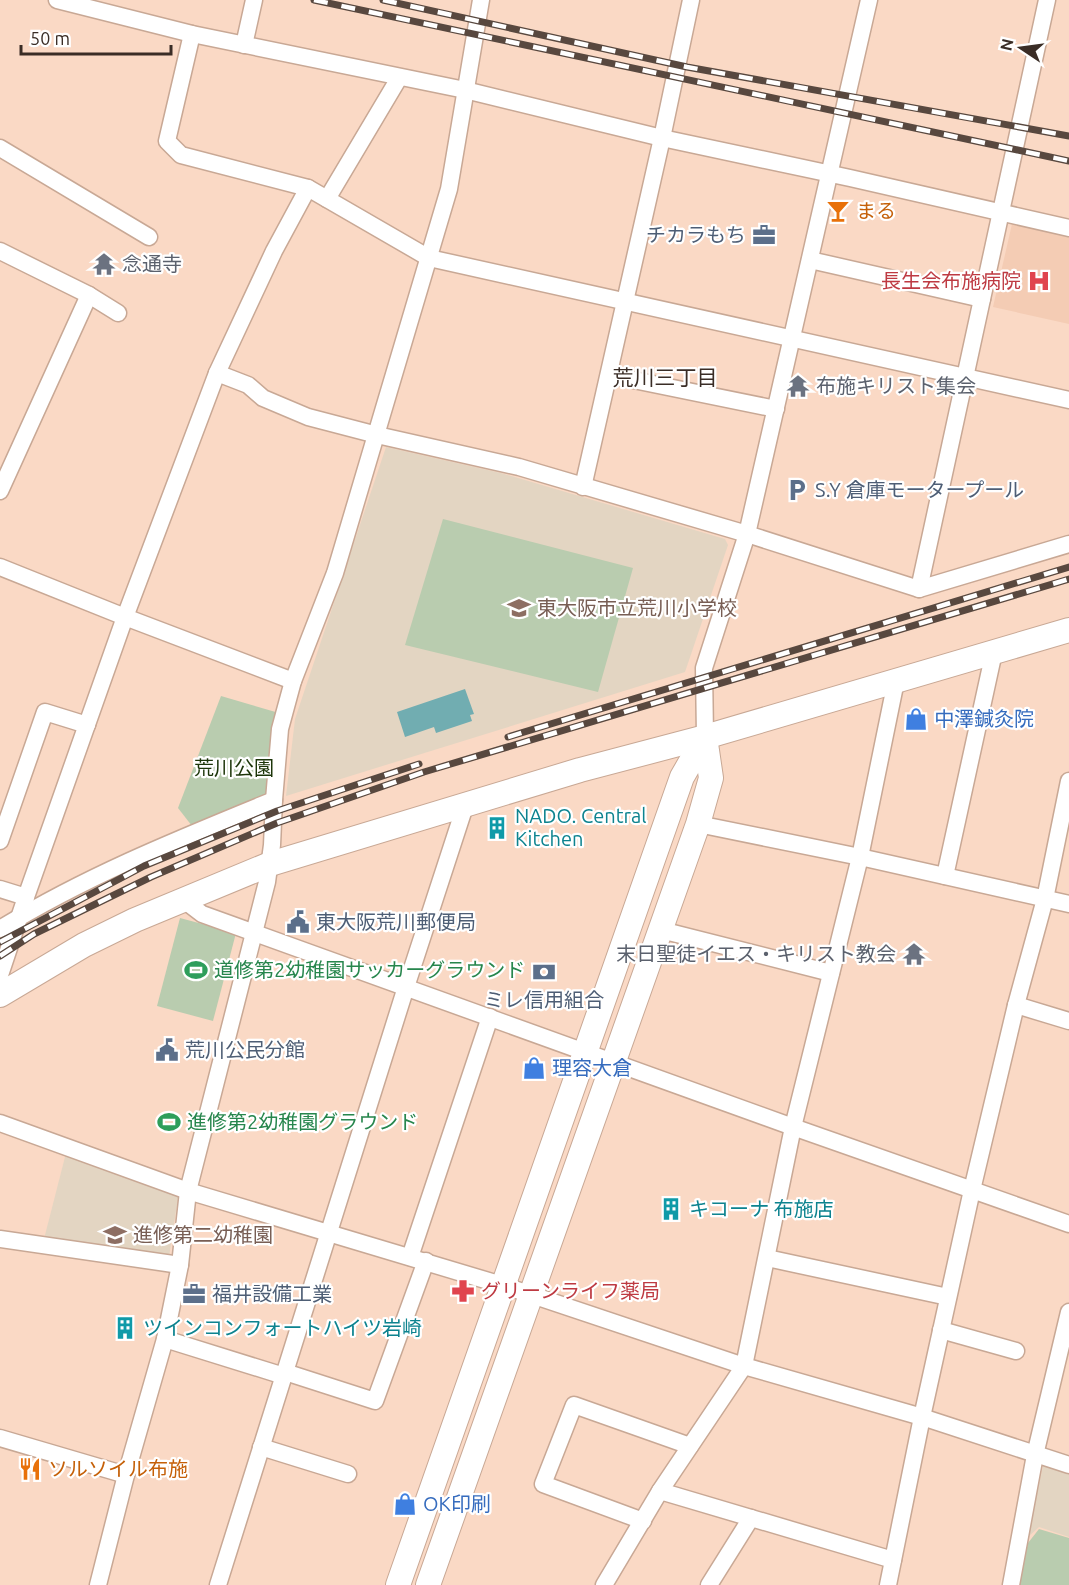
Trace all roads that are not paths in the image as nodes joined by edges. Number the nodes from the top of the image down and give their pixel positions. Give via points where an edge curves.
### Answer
1 (57, 0) edge
2 (254, 0) edge
3 (481, 0) edge
4 (691, 0) edge
5 (869, 0) edge
6 (1047, 0) edge
7 (78, 2) edge
8 (192, 34) junction
9 (244, 45) junction
10 (399, 78) junction
11 (465, 90) junction
12 (662, 138) junction
13 (0, 148) edge
14 (829, 173) junction
15 (308, 188) junction
16 (327, 199) junction
17 (1000, 211) junction
18 (1069, 228) edge
19 (149, 237) dead end
20 (0, 251) edge
21 (429, 258) junction
22 (810, 260) junction
23 (89, 296) junction
24 (982, 298) junction
25 (626, 302) junction
26 (118, 313) dead end
27 (792, 339) junction
28 (217, 373) junction
29 (609, 375) junction
30 (966, 379) junction
31 (1069, 400) edge
32 (776, 410) junction
33 (377, 435) junction
34 (583, 487) junction
35 (0, 491) edge
36 (747, 534) junction
37 (1069, 544) edge
38 (0, 567) edge
39 (919, 589) junction
40 (125, 617) junction
41 (1069, 630) edge
42 (994, 652) junction
43 (293, 681) junction
44 (896, 681) junction
45 (87, 725) junction
46 (705, 737) junction
47 (1069, 781) edge
48 (274, 800) junction
49 (466, 803) junction
50 (698, 824) junction
51 (0, 841) edge
52 (860, 857) junction
53 (270, 864) junction
54 (945, 876) junction
55 (0, 889) edge
56 (26, 897) junction
57 (1045, 899) junction
58 (185, 901) junction
59 (1069, 904) edge
60 (19, 917) junction
61 (0, 928) edge
62 (661, 930) junction
63 (254, 932) junction
64 (831, 973) junction
65 (0, 975) edge
66 (406, 987) junction
67 (0, 995) edge
68 (1017, 1005) junction
69 (1068, 1016) edge
70 (490, 1017) junction
71 (585, 1051) junction
72 (615, 1062) junction
73 (0, 1123) edge
74 (793, 1127) junction
75 (972, 1190) junction
76 (188, 1191) junction
77 (1069, 1224) edge
78 (329, 1232) junction
79 (0, 1239) edge
80 (767, 1258) junction
81 (418, 1259) junction
82 (180, 1264) junction
83 (502, 1285) junction
84 (530, 1295) junction
85 (948, 1297) junction
86 (1069, 1312) edge
87 (941, 1330) junction
88 (165, 1339) junction
89 (1016, 1351) dead end
90 (744, 1366) junction
91 (284, 1374) junction
92 (922, 1417) junction
93 (0, 1438) edge
94 (690, 1446) junction
95 (261, 1447) junction
96 (1035, 1455) junction
97 (1069, 1465) edge
98 (348, 1474) dead end
99 (126, 1475) junction
100 (660, 1491) junction
101 (752, 1518) junction
102 (642, 1521) junction
103 (893, 1560) junction
104 (98, 1585) edge
105 (218, 1585) edge
106 (398, 1585) edge
107 (428, 1585) edge
108 (604, 1585) edge
109 (709, 1585) edge
110 (888, 1585) edge
111 (1011, 1585) edge

1 - 7 street
2 - 9 street
3 - 11 street
4 - 12 street
5 - 14 street
6 - 17 street
7 - 8 street
8 - 9 street
8 - 15 street via 167,141 181,155
9 - 10 street
10 - 11 street
10 - 16 street
11 - 12 street
11 - 21 street via 449,189
12 - 14 street
12 - 25 street
13 - 19 street
14 - 17 street
14 - 22 street
15 - 16 street
15 - 28 street
16 - 21 street
17 - 18 street
17 - 24 street
20 - 23 street
21 - 25 street
21 - 33 street
22 - 24 street
22 - 27 street
23 - 26 street
23 - 35 street
24 - 30 street
25 - 27 street
25 - 29 street
27 - 30 street
27 - 32 street
28 - 33 street via 308,417
28 - 40 street
29 - 32 street
29 - 34 street
30 - 31 street
30 - 39 street
32 - 36 street
33 - 34 street via 519,467
33 - 43 street via 335,573
34 - 36 street
36 - 39 street
36 - 46 street via 704,668
37 - 39 street
38 - 40 street
40 - 43 street
40 - 45 street
41 - 42 street
42 - 44 street
42 - 54 street
43 - 48 street via 280,729
44 - 46 street
44 - 52 street
45 - 51 street via 45,712
45 - 56 street
46 - 49 street
46 - 50 street via 711,778
46 - 71 street via 682,777
47 - 57 street
48 - 53 street
48 - 60 street via 162,846
49 - 53 street
49 - 66 street
50 - 52 street
50 - 62 street
52 - 54 street
52 - 64 street
53 - 58 street
53 - 63 street
54 - 57 street
55 - 56 street
56 - 60 street
57 - 59 street
57 - 68 street
58 - 63 street via 202,914
58 - 67 street via 84,945
60 - 61 street
60 - 65 street
62 - 64 street
62 - 72 street
63 - 66 street
63 - 76 street
64 - 74 street
66 - 70 street
66 - 78 street
68 - 69 street
68 - 75 street
70 - 71 street
70 - 81 street
71 - 72 street
71 - 83 street
72 - 74 street
72 - 84 street
73 - 76 street
74 - 75 street
74 - 80 street
75 - 77 street
75 - 85 street
76 - 78 street
76 - 82 street
78 - 81 street
78 - 91 street
79 - 82 street
80 - 85 street
80 - 90 street
81 - 83 street
81 - 91 street via 375,1401
82 - 88 street
83 - 84 street
83 - 106 street
84 - 90 street
84 - 107 street
85 - 87 street
86 - 96 street
87 - 89 street
87 - 92 street
88 - 91 street
88 - 99 street
90 - 92 street
90 - 94 street
91 - 95 street
92 - 96 street
92 - 103 street
93 - 99 street
94 - 100 street
94 - 102 street via 574,1404 543,1484
95 - 98 street
95 - 105 street
96 - 97 street
96 - 111 street
99 - 104 street
100 - 101 street
100 - 102 street
101 - 103 street
101 - 109 street
102 - 108 street
103 - 110 street

